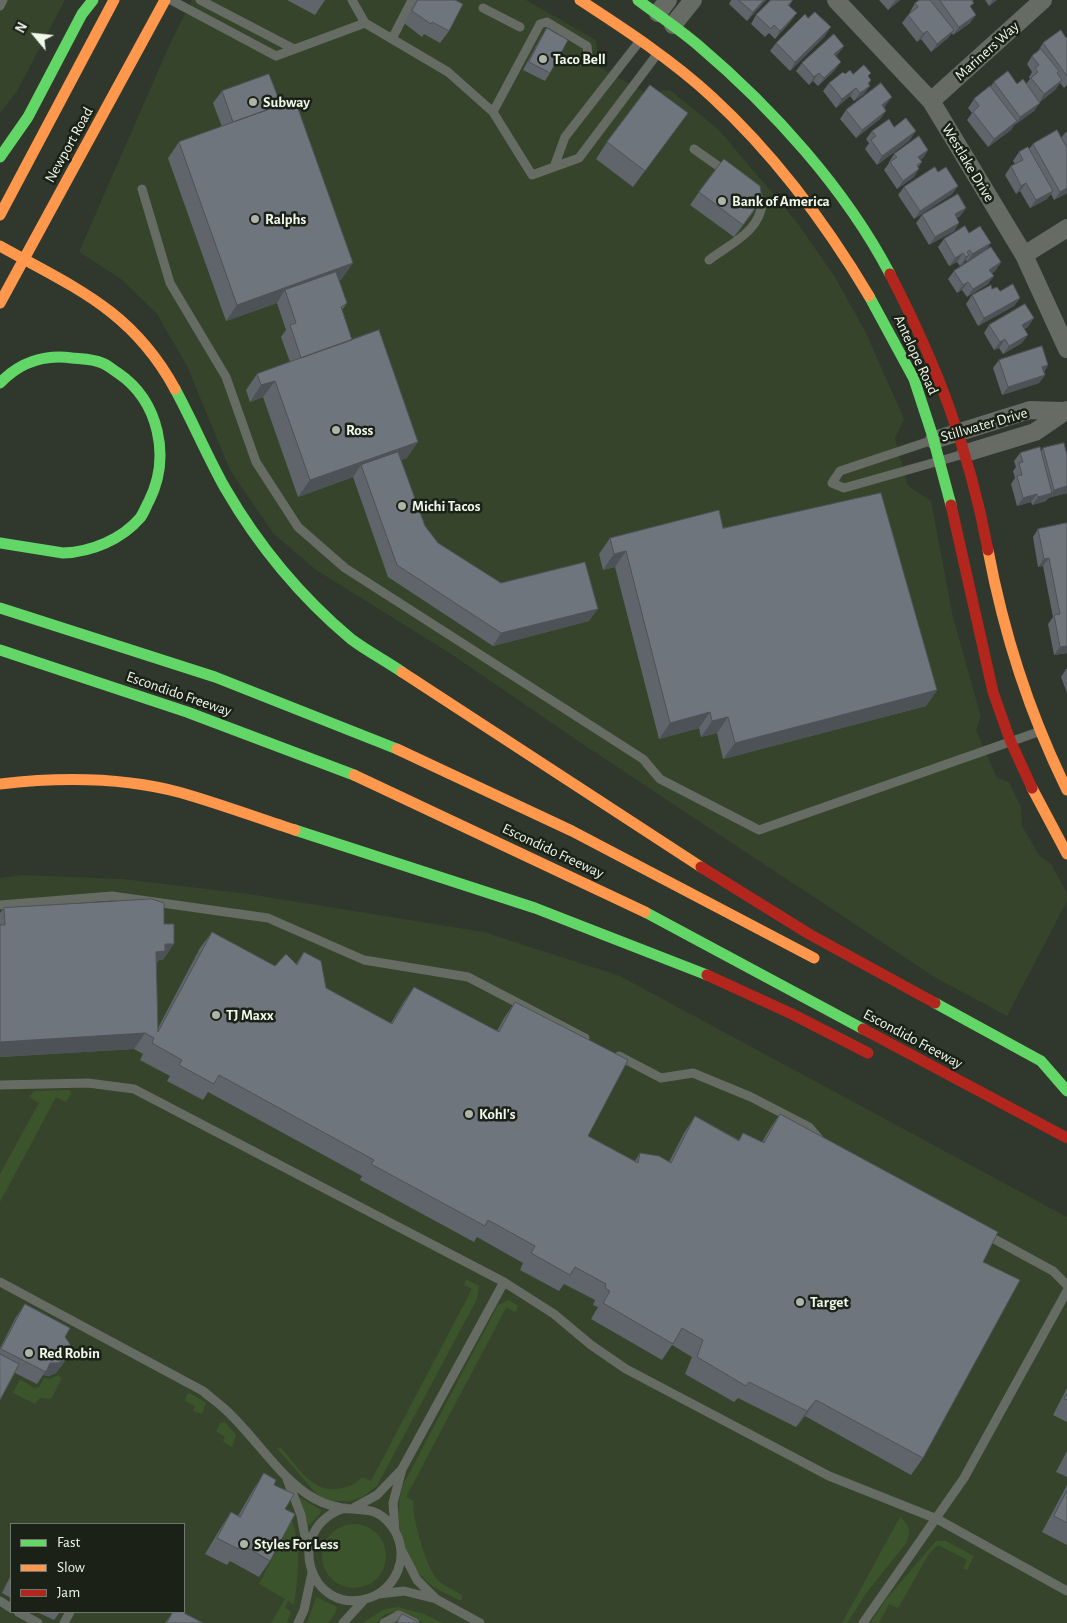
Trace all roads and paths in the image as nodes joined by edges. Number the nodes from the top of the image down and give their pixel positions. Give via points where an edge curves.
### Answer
1 (3, 0) edge
2 (93, 0) edge
3 (114, 0) edge
4 (165, 0) edge
5 (171, 0) edge
6 (200, 0) edge
7 (352, 0) edge
8 (412, 0) edge
9 (580, 0) edge
10 (638, 0) edge
11 (693, 0) edge
12 (836, 0) edge
13 (1043, 0) edge
14 (0, 6) edge
15 (484, 8) dead end
16 (658, 12) edge
17 (365, 22) junction
18 (673, 25) junction
19 (520, 27) dead end
20 (393, 38) junction
21 (656, 38) dead end
22 (641, 40) junction
23 (294, 50) junction
24 (659, 52) junction
25 (581, 61) dead end
26 (931, 101) junction
27 (493, 112) junction
28 (755, 115) dead end
29 (785, 128) junction
30 (694, 149) dead end
31 (0, 157) edge
32 (554, 167) junction
33 (142, 189) dead end
34 (0, 214) edge
35 (1067, 228) edge
36 (0, 246) edge
37 (1024, 255) junction
38 (24, 260) junction
39 (709, 260) dead end
40 (0, 304) edge
41 (1067, 349) edge
42 (0, 383) edge
43 (1066, 411) edge
44 (960, 432) junction
45 (934, 440) junction
46 (966, 453) junction
47 (940, 462) junction
48 (0, 543) edge
49 (0, 608) edge
50 (0, 650) edge
51 (52, 666) junction
52 (17, 667) dead end
53 (1040, 731) junction
54 (1011, 742) junction
55 (0, 784) edge
56 (1067, 790) edge
57 (1067, 854) edge
58 (0, 905) edge
59 (823, 962) dead end
60 (591, 1041) edge
61 (609, 1051) edge
62 (880, 1059) dead end
63 (1041, 1079) dead end
64 (0, 1085) edge
65 (1067, 1092) edge
66 (985, 1108) dead end
67 (1027, 1117) junction
68 (1067, 1138) edge
69 (824, 1144) edge
70 (977, 1229) edge
71 (0, 1282) edge
72 (504, 1282) junction
73 (1067, 1285) edge
74 (1067, 1291) edge
75 (402, 1469) junction
76 (287, 1479) junction
77 (355, 1507) junction
78 (345, 1508) junction
79 (937, 1519) junction
80 (395, 1531) junction
81 (400, 1547) junction
82 (308, 1557) junction
83 (312, 1573) junction
84 (1067, 1591) edge
85 (379, 1594) junction
86 (436, 1599) junction
87 (364, 1600) junction
88 (20, 1613) edge
89 (38, 1623) edge
90 (298, 1623) edge
91 (342, 1623) edge
92 (384, 1623) edge
93 (415, 1623) edge
94 (480, 1623) edge
95 (863, 1623) edge

1 - 14 lane
2 - 31 main road via 82,14 28,118
3 - 34 main road, Newport Road
4 - 38 main road, Newport Road
5 - 23 lane via 276,56
6 - 23 lane
7 - 17 lane
8 - 20 lane
9 - 22 main road, Antelope Road
10 - 16 main road, Antelope Road
11 - 18 street
12 - 26 street, Westlake Drive
13 - 26 street, Mariners Way
15 - 19 lane
16 - 18 main road, Antelope Road
17 - 20 lane
17 - 23 lane
18 - 29 main road, Antelope Road via 742,84
20 - 27 lane via 448,72
21 - 22 main road
22 - 24 main road, Antelope Road
22 - 32 lane via 565,137
24 - 32 lane via 579,158
24 - 45 main road, Antelope Road via 730,112 774,158 816,210 850,261 884,322 917,387
25 - 27 lane via 588,56 587,46 547,22 540,24
26 - 37 street, Westlake Drive
27 - 32 lane via 532,175
28 - 29 main road
29 - 44 main road, Antelope Road via 822,171 885,265 917,324
30 - 39 lane via 742,183 762,202 762,212 744,236
33 - 54 lane via 170,283 226,377 256,462 298,527 345,568 643,759 660,779 759,830
35 - 37 street
36 - 38 main road
37 - 41 street, Westlake Drive
38 - 40 main road, Newport Road
38 - 65 main road via 88,296 140,338 173,385 224,484 260,543 299,589 353,640 740,892 816,938 1041,1061
42 - 48 main road via 15,368 37,360 65,356 98,362 129,380 147,402 159,430 162,455 157,484 145,509 134,524 110,541 64,553
43 - 44 street, Stillwater Drive via 1030,410
43 - 46 street, Stillwater Drive via 1035,432
44 - 45 street, Stillwater Drive
44 - 46 main road, Antelope Road
45 - 47 main road, Antelope Road
45 - 47 lane via 840,471 832,483 844,488
46 - 47 lane
46 - 53 main road, Antelope Road via 1001,614
47 - 54 main road, Antelope Road via 986,669
49 - 59 main road, Escondido Freeway via 77,630 242,687 422,760 642,865
50 - 51 main road, Escondido Freeway
51 - 52 main road
51 - 67 main road, Escondido Freeway via 363,778 632,905
53 - 54 lane
53 - 56 main road, Antelope Road
54 - 57 main road, Antelope Road
55 - 62 main road via 35,780 106,780 181,793 526,905 614,937 726,983
58 - 60 lane via 112,896 268,918 364,960 468,977
61 - 69 lane via 661,1078 693,1073 751,1097 809,1127
63 - 65 main road
64 - 72 lane via 88,1083 134,1089
66 - 67 main road
67 - 68 main road, Escondido Freeway
70 - 73 lane via 1053,1271
71 - 76 lane via 203,1391 230,1413
72 - 75 lane
72 - 79 lane via 554,1314 626,1369 829,1476
74 - 79 lane via 964,1478
75 - 77 lane via 378,1495
75 - 80 lane via 393,1503
76 - 78 lane via 330,1506
76 - 82 lane via 301,1516
77 - 78 lane
77 - 80 lane via 375,1512
78 - 82 lane via 318,1526 310,1540
79 - 84 lane
79 - 95 lane
80 - 81 lane
81 - 85 lane via 397,1574
81 - 86 lane via 417,1580
82 - 83 lane
83 - 87 lane via 317,1583 330,1594 347,1600
83 - 90 lane
85 - 86 lane via 404,1591
85 - 87 lane
86 - 94 lane
87 - 91 lane
88 - 89 lane
92 - 93 lane via 398,1616

